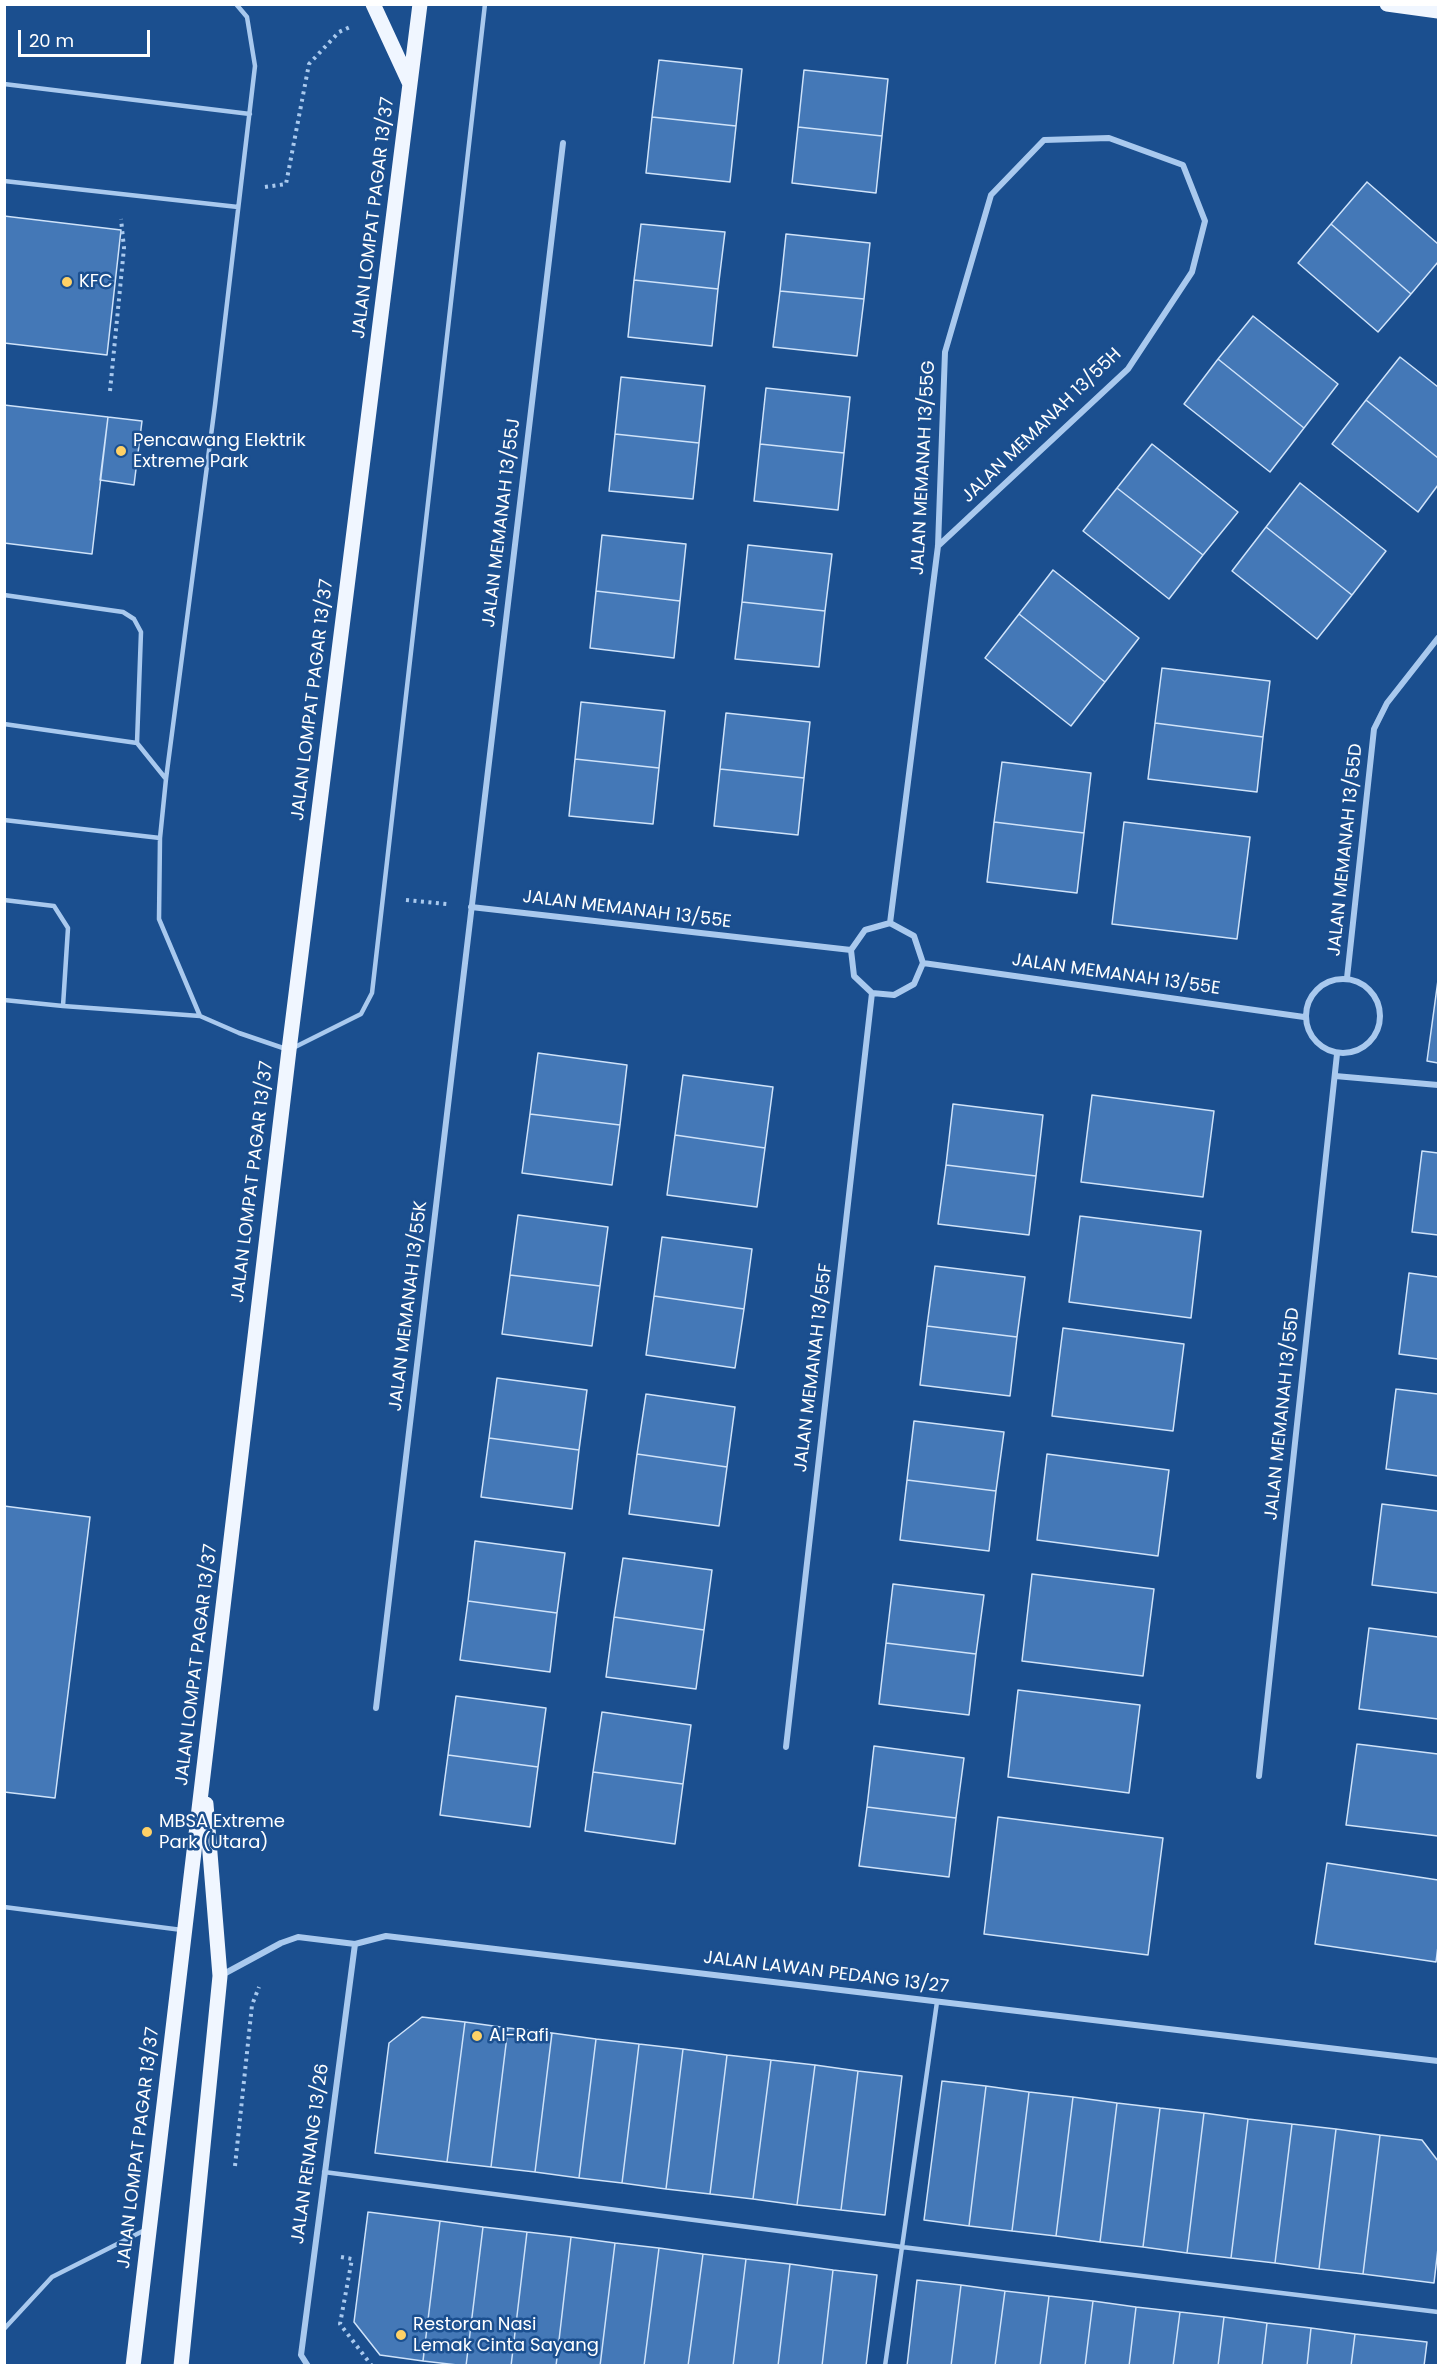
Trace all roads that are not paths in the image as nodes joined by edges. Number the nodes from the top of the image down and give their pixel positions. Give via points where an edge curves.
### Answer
1 (236, 4) edge
2 (373, 4) edge
3 (420, 4) edge
4 (484, 4) edge
5 (1387, 4) edge
6 (1438, 11) edge
7 (4, 84) edge
8 (410, 84) junction
9 (250, 114) junction
10 (1109, 138) joint
11 (563, 143) dead end
12 (4, 181) edge
13 (238, 207) junction
14 (938, 546) junction
15 (4, 595) edge
16 (1438, 638) edge
17 (4, 724) edge
18 (136, 743) junction
19 (166, 779) junction
20 (4, 820) edge
21 (160, 838) junction
22 (4, 900) edge
23 (471, 907) junction
24 (890, 923) junction
25 (851, 950) junction
26 (923, 963) junction
27 (1347, 978) junction
28 (872, 993) junction
29 (4, 1000) edge
30 (63, 1006) junction
31 (201, 1016) junction
32 (1304, 1017) junction
33 (289, 1050) junction
34 (1336, 1054) junction
35 (1335, 1076) junction
36 (1438, 1085) edge
37 (376, 1708) dead end
38 (786, 1747) dead end
39 (204, 1770) junction
40 (1259, 1776) dead end
41 (4, 1907) edge
42 (185, 1930) junction
43 (355, 1944) junction
44 (220, 1976) junction
45 (937, 2002) junction
46 (1438, 2061) edge
47 (324, 2172) junction
48 (149, 2228) junction
49 (902, 2247) junction
50 (1438, 2312) edge
51 (4, 2329) edge
52 (132, 2366) edge
53 (181, 2366) edge
54 (308, 2366) edge
55 (885, 2366) edge

1 - 9 lane via 247,17 255,66
2 - 8 main road
3 - 8 main road, JALAN LOMPAT PAGAR 13/37
4 - 33 lane via 372,993 360,1014
5 - 6 main road
7 - 9 lane
8 - 33 main road, JALAN LOMPAT PAGAR 13/37
9 - 13 lane
10 - 14 street, JALAN MEMANAH 13/55G via 1044,140 991,195 945,352
10 - 14 street, JALAN MEMANAH 13/55H via 1183,165 1205,221 1192,272 1128,369
11 - 23 street, JALAN MEMANAH 13/55J
12 - 13 lane
13 - 19 lane
14 - 24 street, JALAN MEMANAH 13/55G
15 - 18 lane via 123,612 134,619 141,632
16 - 27 street, JALAN MEMANAH 13/55D via 1387,703 1374,729
17 - 18 lane
18 - 19 lane
19 - 21 lane
20 - 21 lane
21 - 31 lane via 159,919
22 - 30 lane via 54,906 68,928
23 - 25 street, JALAN MEMANAH 13/55E
23 - 37 street, JALAN MEMANAH 13/55K
24 - 25 street via 865,930
24 - 26 street via 914,936
25 - 28 street via 854,976
26 - 28 street via 914,984 894,996
26 - 32 street, JALAN MEMANAH 13/55E
27 - 32 street via 1326,982 1310,996
27 - 34 street via 1366,986 1378,1002 1381,1022 1373,1040 1357,1052
28 - 38 street, JALAN MEMANAH 13/55F
29 - 30 lane
30 - 31 lane
31 - 33 lane
32 - 34 street via 1314,1042
33 - 39 main road, JALAN LOMPAT PAGAR 13/37
34 - 35 street, JALAN MEMANAH 13/55D
35 - 36 street
35 - 40 street, JALAN MEMANAH 13/55D
39 - 42 main road, JALAN LOMPAT PAGAR 13/37
39 - 44 main road
41 - 42 lane
42 - 48 main road, JALAN LOMPAT PAGAR 13/37
43 - 44 street, JALAN LAWAN PEDANG 13/27 via 298,1937
43 - 45 street, JALAN LAWAN PEDANG 13/27 via 386,1936
43 - 47 street, JALAN RENANG 13/26
44 - 53 main road
45 - 46 street, JALAN LAWAN PEDANG 13/27
45 - 49 lane
47 - 49 lane
47 - 54 street, JALAN RENANG 13/26 via 301,2355
48 - 51 lane via 52,2277
48 - 52 main road, JALAN LOMPAT PAGAR 13/37
49 - 50 lane
49 - 55 lane

